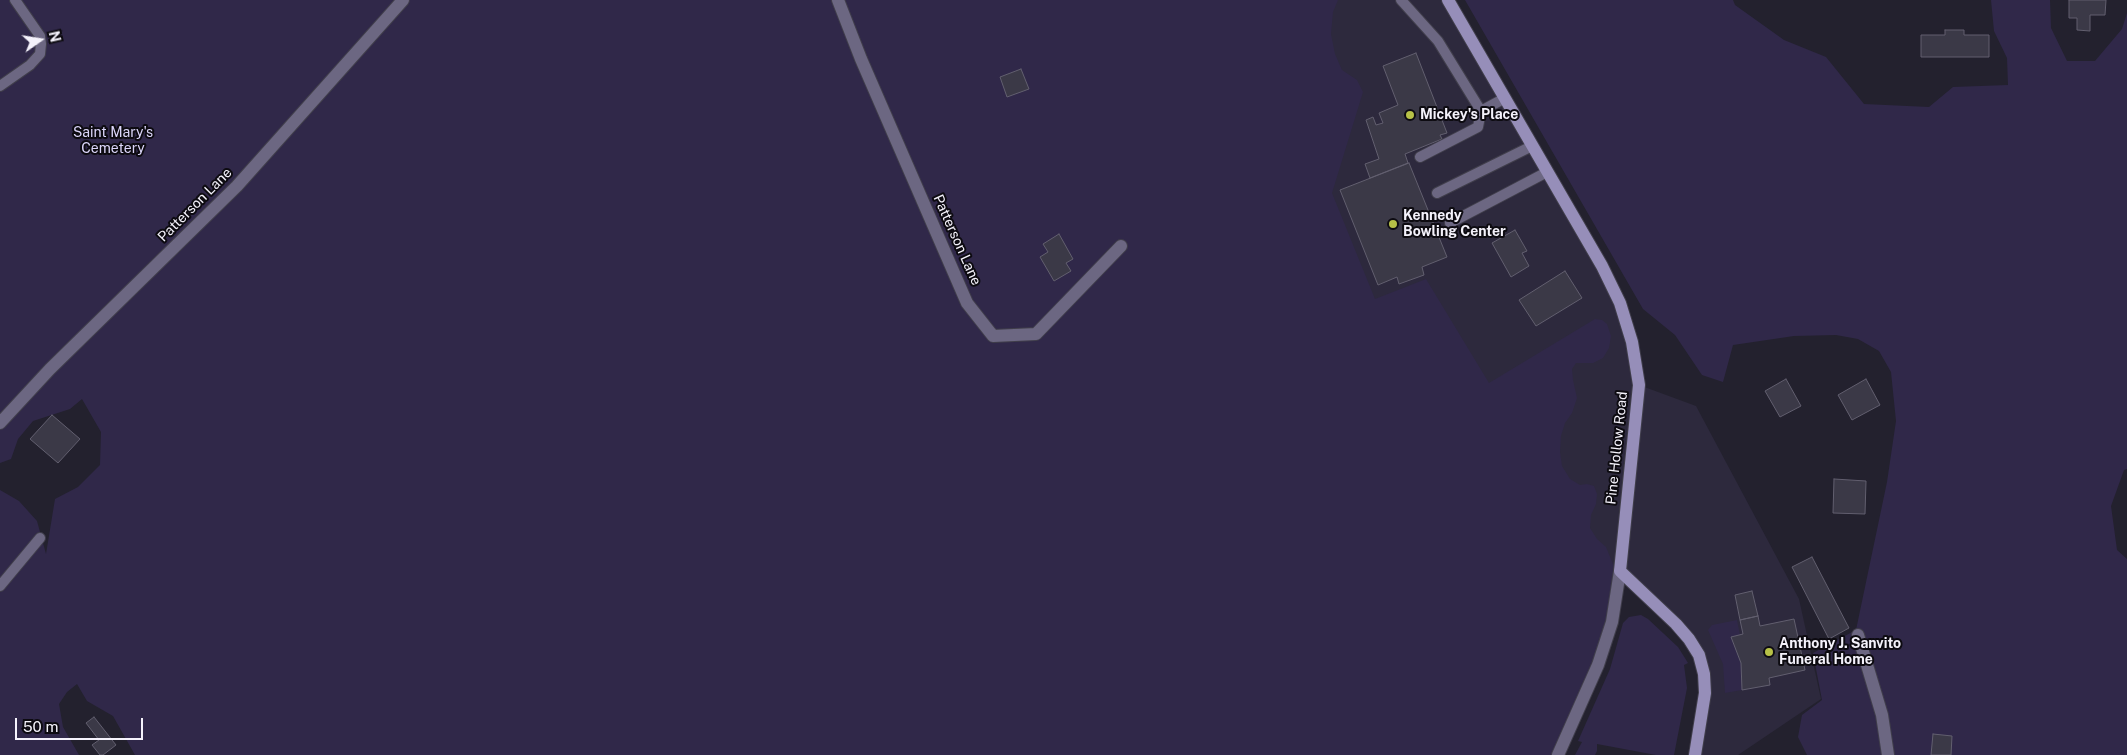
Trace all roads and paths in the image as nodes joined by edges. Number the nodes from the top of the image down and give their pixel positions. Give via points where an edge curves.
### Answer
1 (15, 0) edge
2 (403, 0) edge
3 (838, 0) edge
4 (1401, 0) edge
5 (1448, 0) edge
6 (0, 86) edge
7 (1505, 98) junction
8 (1481, 111) junction
9 (1532, 146) junction
10 (1420, 157) dead end
11 (1547, 172) junction
12 (1437, 193) dead end
13 (1450, 223) dead end
14 (1121, 246) dead end
15 (0, 423) edge
16 (40, 538) dead end
17 (1620, 571) junction
18 (0, 586) edge
19 (1858, 635) dead end
20 (1558, 755) edge
21 (1694, 755) edge
22 (1888, 755) edge

1 - 6 lane via 40,36 40,54
2 - 15 street, Patterson Lane via 237,186 50,369
3 - 14 street, Patterson Lane via 968,303 994,336 1036,334
4 - 8 lane via 1438,41
5 - 7 street, Pine Hollow Road
7 - 8 lane
7 - 9 street, Pine Hollow Road
8 - 10 lane via 1478,127
9 - 11 street, Pine Hollow Road
9 - 12 lane
11 - 13 lane
11 - 17 street, Pine Hollow Road via 1609,281 1620,303 1632,342 1639,385
16 - 18 lane
17 - 20 street, Pine Hollow Road via 1612,622 1598,666
17 - 21 street via 1676,624 1698,656 1704,674 1705,693
19 - 22 street via 1882,715

